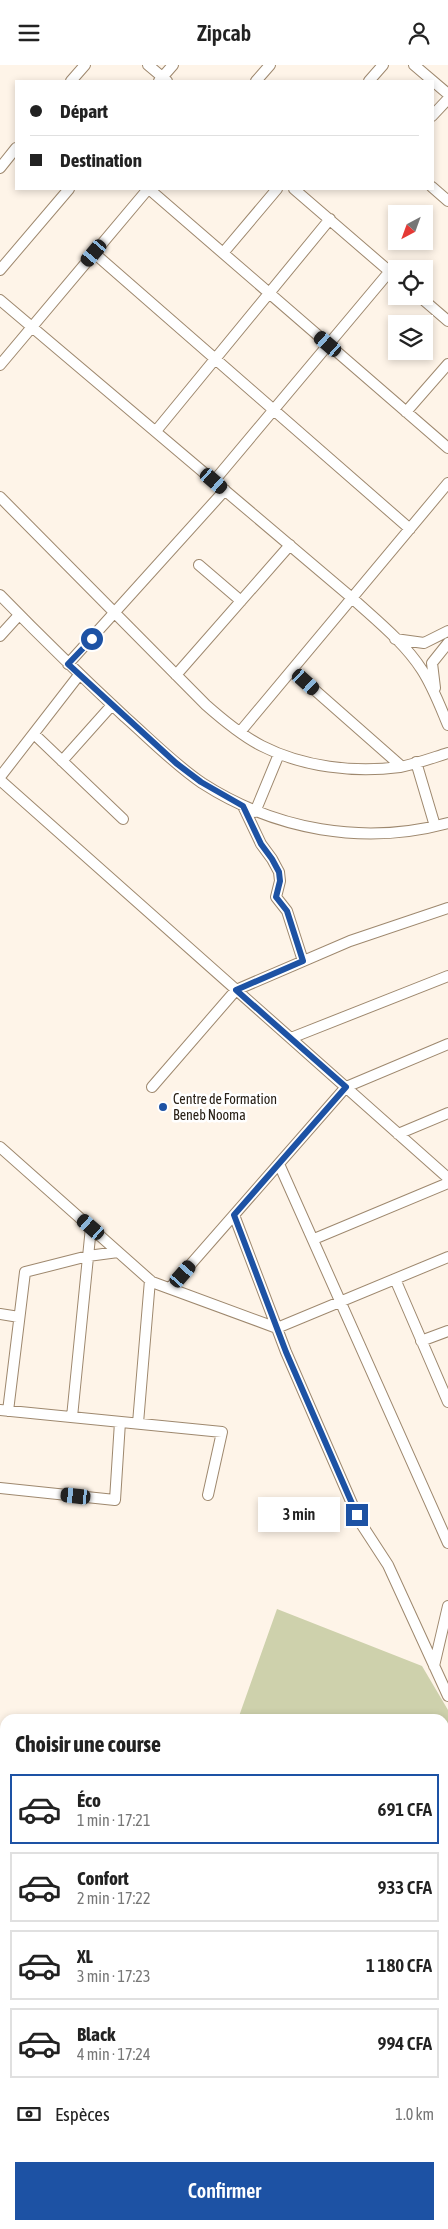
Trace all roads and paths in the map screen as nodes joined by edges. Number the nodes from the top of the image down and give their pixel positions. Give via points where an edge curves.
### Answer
1 (85, 65) edge
2 (148, 65) edge
3 (173, 65) edge
4 (270, 65) edge
5 (383, 65) edge
6 (414, 65) edge
7 (72, 80) edge
8 (163, 80) edge
9 (257, 80) edge
10 (370, 80) edge
11 (432, 80) edge
12 (434, 82) edge
13 (448, 94) edge
14 (448, 99) edge
15 (434, 114) edge
16 (15, 149) edge
17 (0, 168) edge
18 (434, 189) edge
19 (68, 190) edge
20 (148, 190) edge
21 (150, 190) edge
22 (277, 190) edge
23 (295, 190) edge
24 (448, 201) edge
25 (330, 219) junction
26 (94, 253) junction
27 (223, 253) junction
28 (0, 270) edge
29 (388, 270) edge
30 (388, 279) edge
31 (269, 293) junction
32 (0, 300) edge
33 (429, 305) edge
34 (448, 321) edge
35 (33, 327) junction
36 (328, 344) junction
37 (215, 359) junction
38 (448, 364) edge
39 (0, 365) edge
40 (273, 410) junction
41 (406, 412) junction
42 (156, 431) junction
43 (448, 448) edge
44 (214, 481) junction
45 (448, 483) edge
46 (225, 490) junction
47 (0, 497) edge
48 (410, 529) junction
49 (290, 545) junction
50 (199, 565) dead end
51 (0, 595) edge
52 (352, 598) junction
53 (241, 601) junction
54 (115, 613) junction
55 (19, 615) junction
56 (448, 631) edge
57 (0, 636) edge
58 (395, 639) junction
59 (448, 643) edge
60 (68, 664) junction
61 (292, 670) junction
62 (79, 675) junction
63 (176, 675) junction
64 (436, 695) junction
65 (112, 705) junction
66 (448, 725) edge
67 (240, 732) junction
68 (34, 734) junction
69 (448, 753) edge
70 (279, 754) junction
71 (62, 761) junction
72 (416, 762) junction
73 (401, 767) junction
74 (0, 779) edge
75 (243, 806) junction
76 (255, 812) junction
77 (123, 819) dead end
78 (448, 823) edge
79 (435, 826) junction
80 (448, 908) edge
81 (303, 961) junction
82 (448, 976) edge
83 (236, 990) junction
84 (291, 1038) junction
85 (448, 1044) edge
86 (152, 1087) dead end
87 (346, 1087) junction
88 (448, 1113) edge
89 (398, 1134) junction
90 (0, 1147) edge
91 (279, 1163) junction
92 (448, 1178) edge
93 (448, 1183) edge
94 (234, 1215) junction
95 (91, 1227) junction
96 (314, 1239) junction
97 (118, 1252) junction
98 (88, 1256) junction
99 (448, 1257) edge
100 (395, 1279) junction
101 (150, 1280) junction
102 (170, 1288) junction
103 (342, 1301) junction
104 (0, 1315) edge
105 (20, 1317) junction
106 (277, 1328) junction
107 (448, 1331) edge
108 (422, 1341) junction
109 (448, 1402) edge
110 (4, 1410) edge
111 (72, 1417) junction
112 (120, 1421) junction
113 (138, 1423) junction
114 (0, 1487) edge
115 (208, 1495) dead end
116 (448, 1543) edge
117 (448, 1606) edge
118 (434, 1666) junction
119 (448, 1696) edge

1 - 7 street
2 - 8 street
3 - 8 street
4 - 9 street
5 - 10 street
6 - 11 street
12 - 13 street
14 - 15 street
16 - 17 street
18 - 24 street
19 - 28 street
20 - 26 street
21 - 27 street
22 - 27 street
23 - 25 street
25 - 29 street
25 - 31 street
26 - 35 street
26 - 37 street
27 - 31 street
30 - 36 street
31 - 36 street
31 - 37 street
32 - 35 street
33 - 34 street
35 - 39 street
35 - 42 street
36 - 40 street
36 - 41 street
37 - 40 street
37 - 42 street
38 - 41 street
40 - 44 street
40 - 48 street
41 - 43 street
42 - 44 street
44 - 46 street
45 - 48 street
46 - 49 street
46 - 54 street
47 - 54 street
48 - 52 street
49 - 52 street
49 - 53 street
50 - 53 street
51 - 55 street
52 - 58 street
52 - 61 street
53 - 63 street
54 - 60 street
54 - 63 street
55 - 57 street
55 - 60 street
56 - 58 street via 424,643
58 - 64 street via 422,669
59 - 64 street via 432,663
60 - 62 street
61 - 67 street
61 - 73 street
62 - 65 street
62 - 68 street
63 - 67 street
64 - 66 street
65 - 71 street
65 - 75 street via 176,763 207,786
67 - 70 street
68 - 71 street
68 - 74 street
69 - 72 street
70 - 73 street via 345,768
70 - 76 street
71 - 77 street
72 - 73 street
72 - 79 street
74 - 83 street
75 - 76 street
75 - 81 street via 279,872 276,897 287,911
76 - 79 street via 328,831 390,833
78 - 79 street
80 - 81 street via 350,941
81 - 83 street
82 - 84 street
83 - 84 street
83 - 86 street
84 - 87 street
85 - 87 street
87 - 89 street
87 - 91 street
88 - 89 street
89 - 92 street
90 - 95 street
91 - 94 street
91 - 96 street
93 - 96 street
94 - 102 street
94 - 106 street
95 - 97 street
95 - 98 street
96 - 103 street
97 - 98 street
97 - 101 street
98 - 105 street via 25,1272
98 - 111 street
99 - 100 street
100 - 103 street
100 - 108 street
101 - 102 street
101 - 113 street
102 - 106 street
103 - 106 street
103 - 116 street
104 - 105 street
105 - 110 street
106 - 118 street via 360,1521 388,1565
107 - 108 street
108 - 109 street
110 - 111 street
111 - 112 street
112 - 113 street
112 - 114 street via 115,1501
113 - 115 street via 222,1432
117 - 118 street
118 - 119 street

